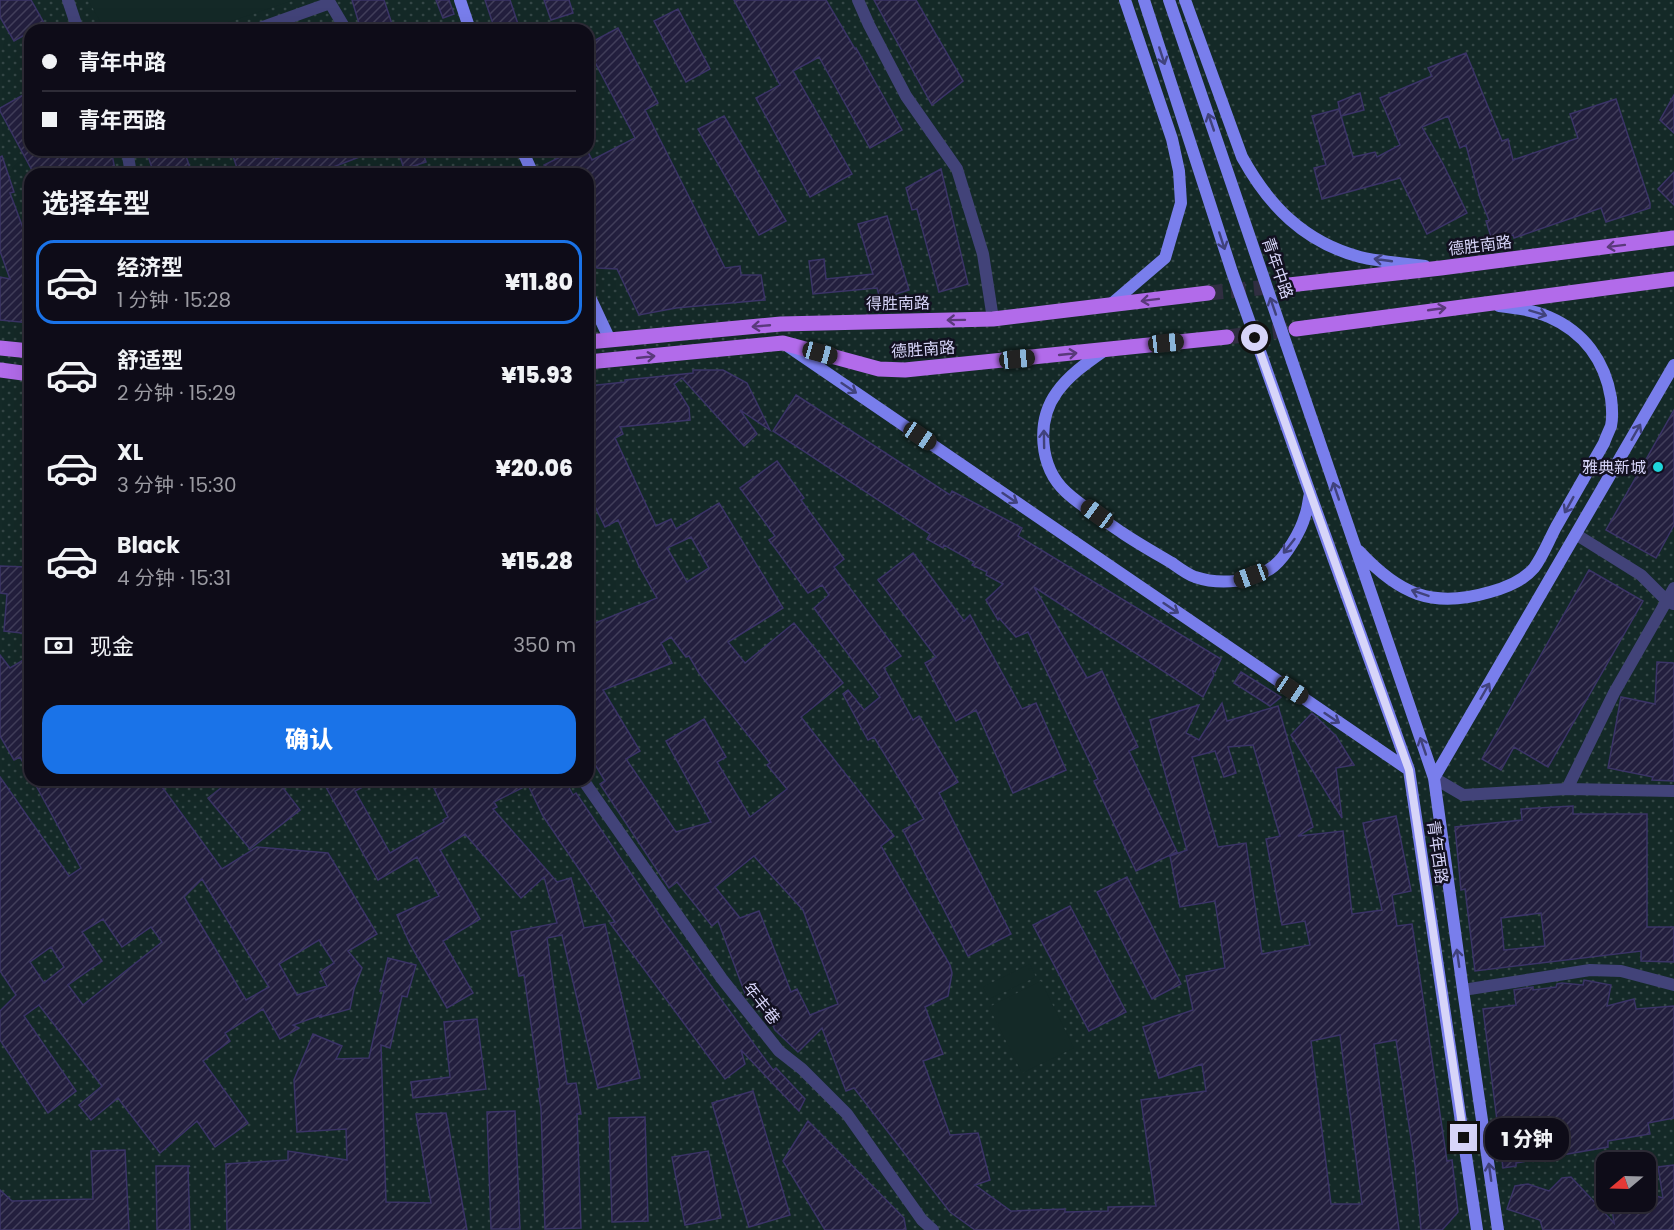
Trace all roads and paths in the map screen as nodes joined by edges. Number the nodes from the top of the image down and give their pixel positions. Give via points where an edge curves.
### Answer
1 (68, 0) edge
2 (460, 0) edge
3 (858, 0) edge
4 (1125, 0) edge
5 (1143, 0) edge
6 (1169, 0) edge
7 (1185, 0) edge
8 (76, 24) edge
9 (271, 24) edge
10 (342, 24) edge
11 (469, 24) edge
12 (1674, 238) edge
13 (1441, 268) junction
14 (1674, 279) edge
15 (1289, 285) tunnel mouth
16 (1208, 293) tunnel mouth
17 (1480, 303) junction
18 (1110, 305) junction
19 (594, 306) edge
20 (993, 319) junction
21 (1296, 328) tunnel mouth
22 (1227, 337) tunnel mouth
23 (610, 340) junction
24 (594, 341) edge
25 (783, 343) junction
26 (0, 348) edge
27 (24, 350) edge
28 (1106, 350) junction
29 (594, 361) edge
30 (1674, 366) edge
31 (0, 370) edge
32 (24, 373) edge
33 (1310, 493) junction
34 (1577, 535) junction
35 (1355, 546) junction
36 (1674, 588) edge
37 (1671, 603) edge
38 (1409, 770) junction
39 (1434, 778) junction
40 (587, 786) edge
41 (1567, 789) junction
42 (1674, 791) edge
43 (1674, 985) edge
44 (1462, 990) junction
45 (933, 1230) edge
46 (1477, 1230) edge
47 (1498, 1230) edge

1 - 8 street
2 - 11 main road
3 - 20 street via 906,96 957,169 983,254
4 - 18 main road via 1172,139 1181,203 1165,258
5 -> 33 main road, bridge
35 -> 6 main road, 青年中路
13 -> 7 main road via 1360,257 1302,231 1282,213 1256,182 1242,157
9 - 10 street via 330,3
12 -> 13 main road, 德胜南路
13 - 15 main road, 德胜南路
14 - 17 main road
16 -> 18 main road, 得胜南路
21 -> 17 main road
17 -> 35 main road via 1532,310 1551,317 1584,340 1608,379 1611,424 1604,443 1533,569 1506,588 1448,601 1421,595 1393,583
18 - 20 main road, 得胜南路
19 - 23 main road
20 -> 23 main road, 得胜南路 via 781,324
22 - 28 main road, 德胜南路
23 - 24 main road, 得胜南路
25 -> 28 main road, 德胜南路 via 879,369 905,370
29 -> 25 main road, 德胜南路
25 -> 38 main road
26 - 27 main road
33 -> 28 main road via 1297,536 1274,565 1239,581 1194,577 1128,536 1066,492 1045,460 1045,422 1052,400 1075,372
34 -> 30 main road
31 - 32 main road
33 - 38 main road, 青年西路
34 - 37 street via 1641,575
39 -> 34 main road
39 -> 35 main road, 青年西路
36 - 37 street
37 - 41 street via 1614,693
38 - 46 main road, 青年西路
39 - 41 street via 1463,795
44 -> 39 main road, 青年西路
40 - 45 street, 年丰巷 via 722,980 779,1051 847,1114
41 - 42 street
43 - 44 street via 1621,971 1590,970
47 -> 44 main road, 青年西路

